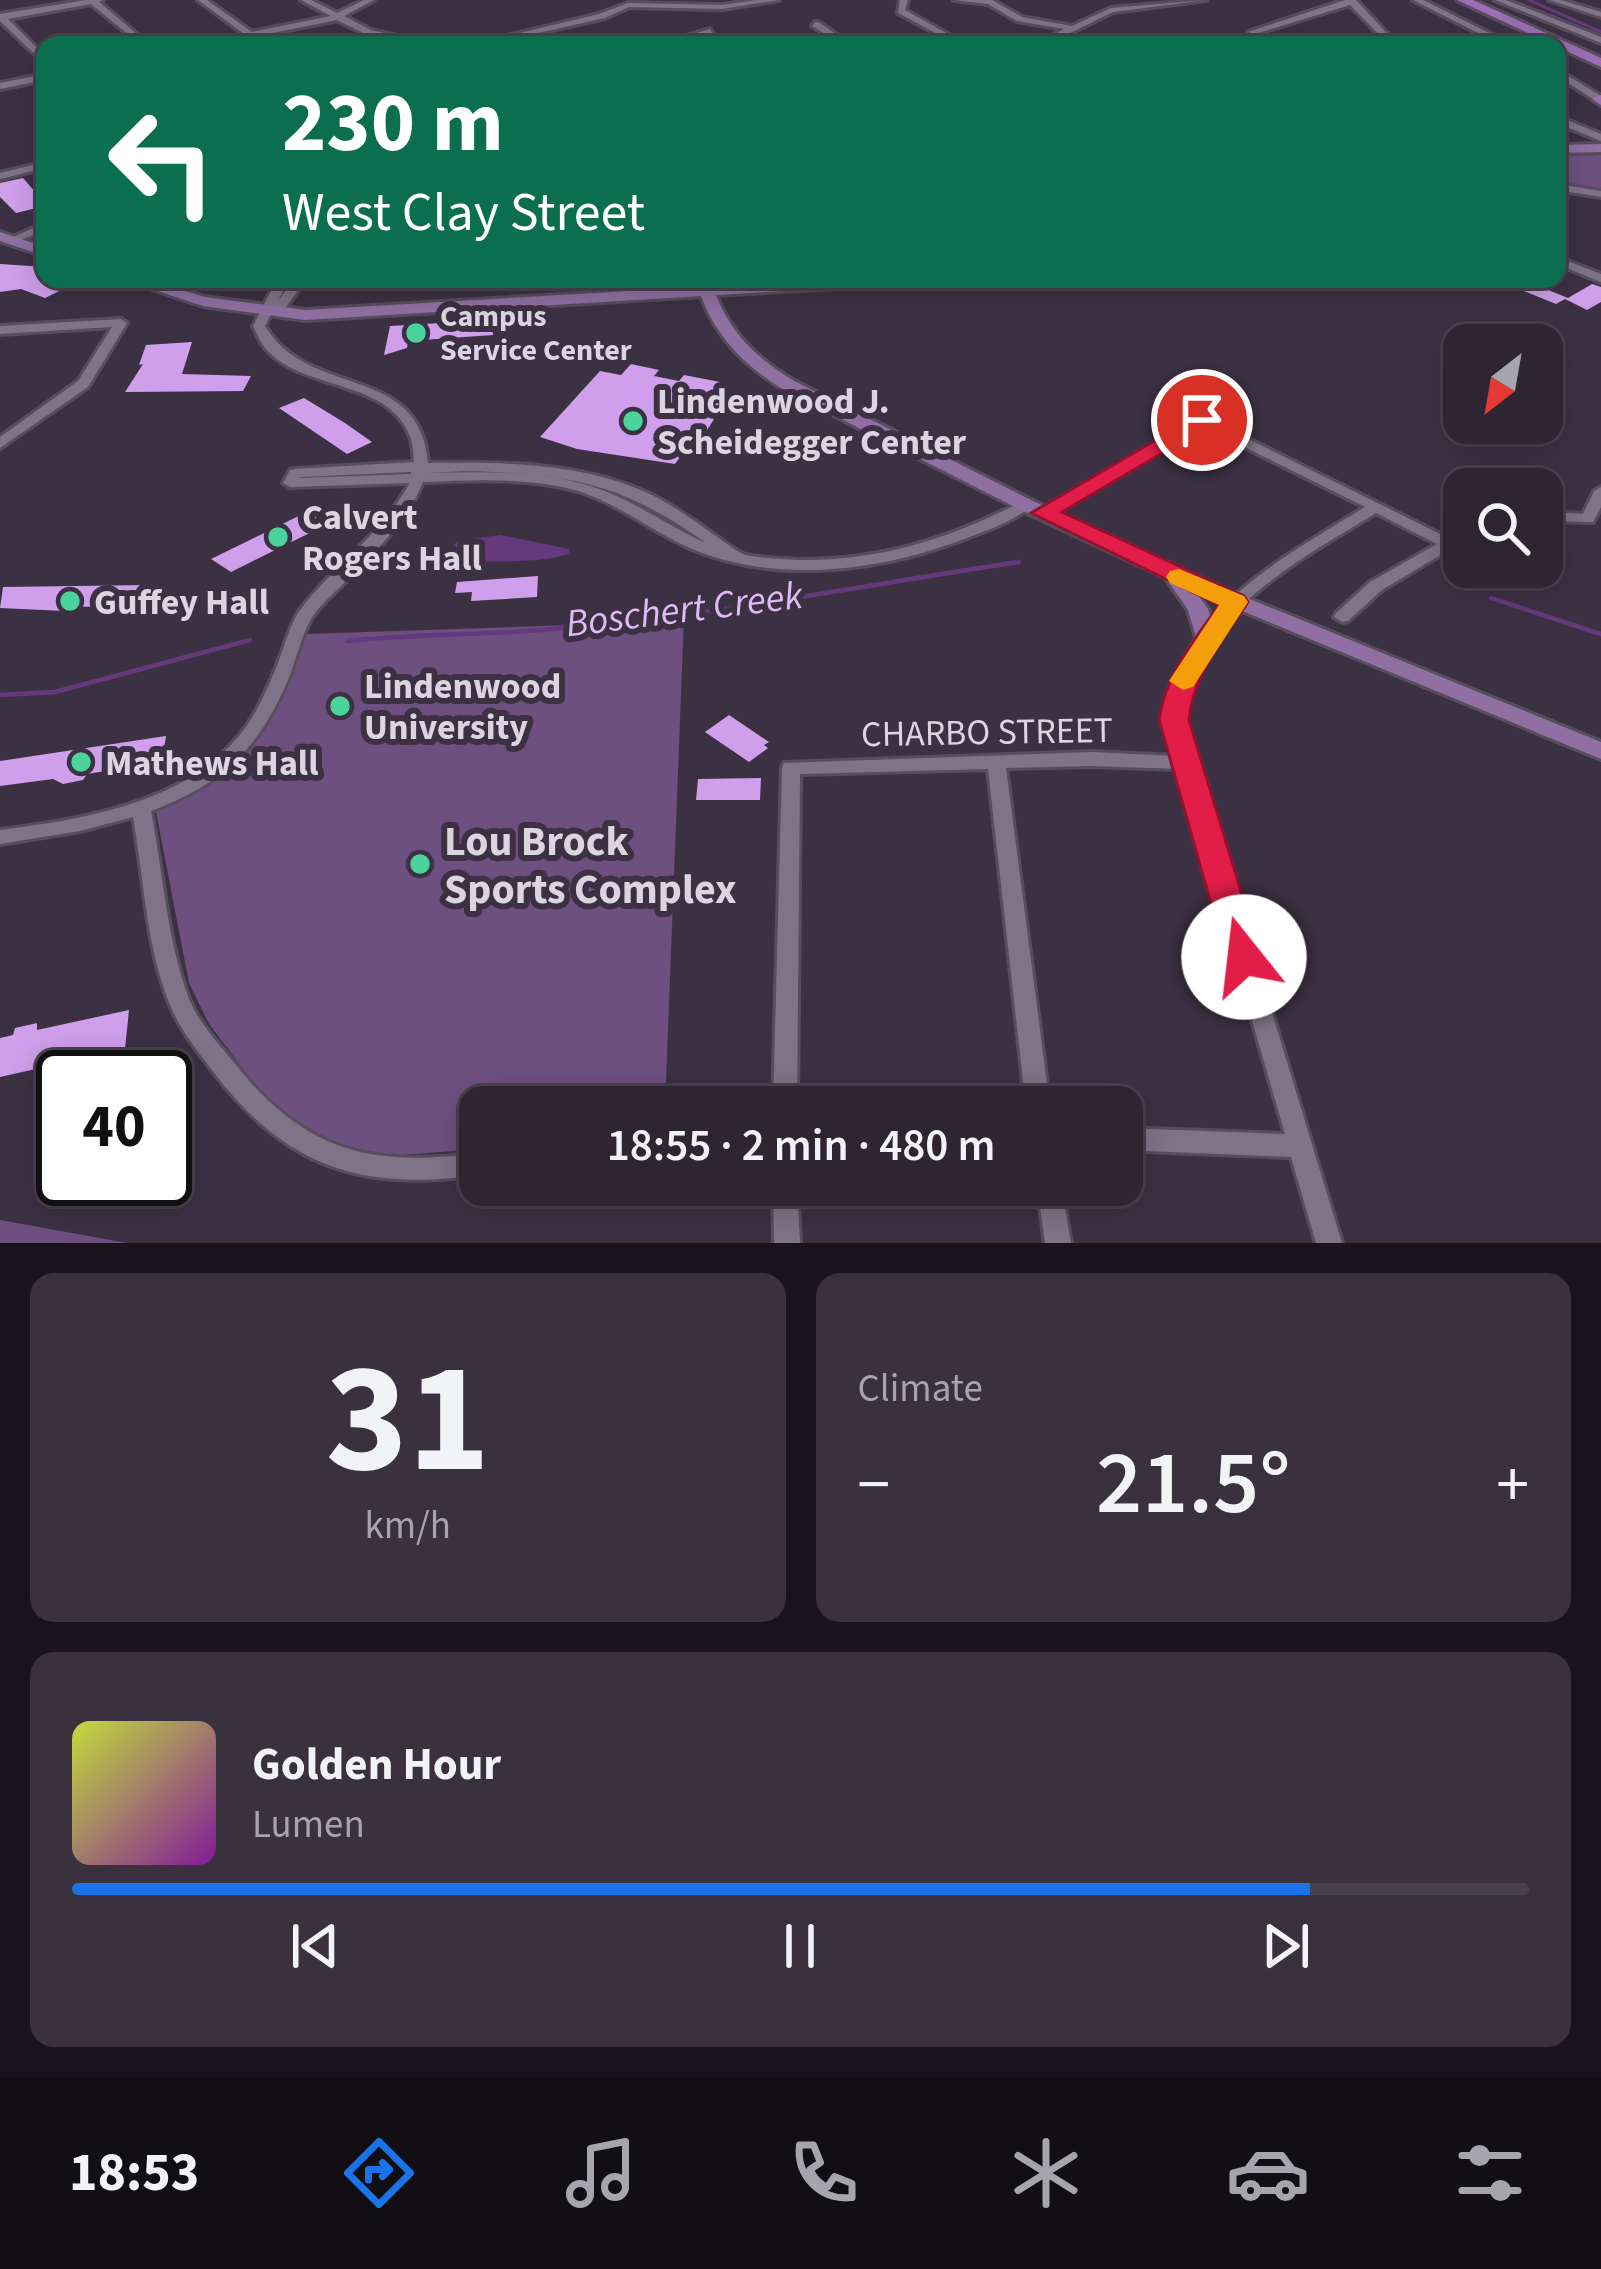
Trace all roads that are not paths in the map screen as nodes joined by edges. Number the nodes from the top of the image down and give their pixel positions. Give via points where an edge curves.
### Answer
1 (94, 0) edge
2 (202, 0) edge
3 (305, 0) edge
4 (370, 0) edge
5 (775, 0) edge
6 (904, 0) edge
7 (958, 0) edge
8 (1202, 0) edge
9 (1418, 0) edge
10 (1447, 0) edge
11 (1463, 0) edge
12 (1553, 0) edge
13 (991, 1) edge
14 (1351, 1) edge
15 (746, 2) edge
16 (1164, 2) edge
17 (628, 3) edge
18 (1495, 6) edge
19 (1601, 14) edge
20 (1, 18) edge
21 (334, 18) junction
22 (815, 24) dead end
23 (1071, 28) junction
24 (710, 32) dead end
25 (1252, 32) dead end
26 (250, 35) junction
27 (136, 36) edge
28 (245, 36) edge
29 (388, 36) edge
30 (514, 36) edge
31 (695, 36) edge
32 (834, 36) edge
33 (947, 36) edge
34 (1057, 36) edge
35 (1385, 36) edge
36 (1491, 36) edge
37 (1525, 36) edge
38 (1547, 36) edge
39 (1566, 36) edge
40 (1566, 36) edge
41 (1601, 40) edge
42 (1566, 47) edge
43 (1601, 51) edge
44 (36, 52) edge
45 (1566, 54) edge
46 (1601, 67) edge
47 (1566, 78) edge
48 (36, 79) edge
49 (0, 86) edge
50 (1601, 100) edge
51 (1566, 124) edge
52 (1599, 142) edge
53 (1566, 144) edge
54 (36, 166) edge
55 (3, 171) edge
56 (1566, 188) edge
57 (1601, 194) edge
58 (0, 225) edge
59 (36, 232) edge
60 (36, 234) edge
61 (6, 238) edge
62 (36, 248) edge
63 (1566, 264) edge
64 (1601, 278) edge
65 (159, 288) edge
66 (198, 288) edge
67 (280, 288) edge
68 (291, 288) edge
69 (572, 288) edge
70 (664, 288) edge
71 (706, 288) edge
72 (756, 288) edge
73 (601, 296) junction
74 (273, 306) junction
75 (716, 320) junction
76 (0, 330) edge
77 (0, 444) edge
78 (417, 476) junction
79 (293, 478) dead end
80 (1601, 491) edge
81 (1374, 508) junction
82 (1035, 509) junction
83 (1563, 518) edge
84 (1594, 522) edge
85 (1443, 535) edge
86 (1443, 548) edge
87 (1170, 573) junction
88 (1234, 602) junction
89 (1342, 617) dead end
90 (1206, 639) junction
91 (1601, 751) edge
92 (996, 761) junction
93 (1184, 763) junction
94 (141, 807) junction
95 (0, 837) edge
96 (785, 1086) edge
97 (1035, 1086) edge
98 (1143, 1140) edge
99 (1301, 1146) junction
100 (459, 1168) edge
101 (786, 1206) edge
102 (1052, 1206) edge
103 (787, 1243) edge
104 (1058, 1243) edge
105 (1329, 1243) edge

1 - 20 street
1 - 27 street
2 - 26 street
3 - 21 street
4 - 21 street
5 - 15 street
6 - 33 street via 901,11
7 - 13 street
8 - 16 street
9 - 36 street
10 - 37 highway
11 - 18 highway
12 - 19 street
13 - 23 street via 1020,19
14 - 25 street
14 - 35 street
15 - 17 street
16 - 23 street via 1098,13
17 - 30 street
18 - 38 highway
18 - 40 highway
18 - 41 street
20 - 44 street
21 - 26 street
21 - 29 street
22 - 32 street
23 - 34 street
24 - 31 street
26 - 28 street
39 - 43 highway
42 - 46 highway
45 - 46 highway
47 - 50 street
48 - 49 street
51 - 52 street
52 - 53 main road
54 - 55 street
56 - 57 street
58 - 59 main road
60 - 61 street
61 - 62 main road
63 - 64 street
65 - 74 main road via 203,301
66 - 74 main road
67 - 74 street
68 - 74 street
69 - 74 main road
70 - 73 main road
71 - 75 main road
72 - 75 main road
73 - 74 main road via 354,314
73 - 75 main road via 682,302
74 - 78 street via 260,332 294,364 406,416 422,451
75 - 82 main road via 762,369
76 - 77 street via 121,323 82,384
78 - 79 street
78 - 82 street via 570,485 620,500 700,546 794,566 930,548
78 - 94 street via 368,554 304,616 243,748 206,778
80 - 84 street
81 - 82 street via 1202,420
81 - 85 street
81 - 88 street
82 - 87 main road
83 - 84 street
86 - 89 street via 1376,586
87 - 88 main road
87 - 90 main road via 1198,609
88 - 90 street
88 - 91 main road
90 - 93 street via 1177,693
92 - 93 street, CHARBO STREET
92 - 96 street, CHARBO STREET via 791,768
92 - 97 street
93 - 99 street
94 - 95 street
94 - 100 street via 182,1007 232,1081 278,1129 325,1153 381,1171
98 - 99 street
99 - 105 street
101 - 103 street
102 - 104 street

